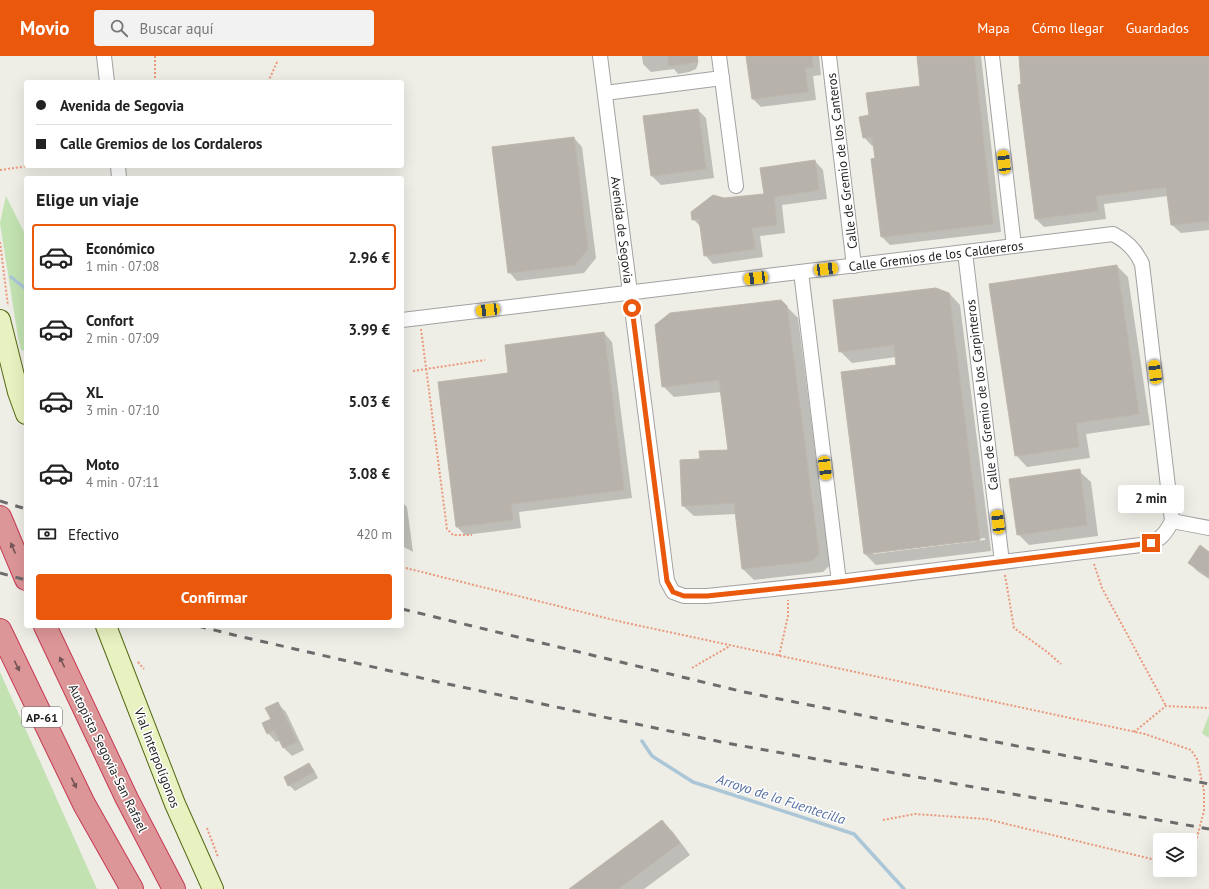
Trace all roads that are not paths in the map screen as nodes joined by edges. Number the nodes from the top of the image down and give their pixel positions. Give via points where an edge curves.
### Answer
1 (104, 56) edge
2 (600, 56) edge
3 (719, 56) edge
4 (829, 56) edge
5 (992, 56) edge
6 (722, 78) junction
7 (108, 80) edge
8 (604, 93) junction
9 (736, 186) dead end
10 (1014, 246) junction
11 (965, 252) junction
12 (854, 266) junction
13 (801, 272) junction
14 (631, 293) junction
15 (0, 320) edge
16 (404, 320) edge
17 (24, 408) edge
18 (0, 517) edge
19 (1172, 522) junction
20 (1209, 528) edge
21 (1002, 562) junction
22 (24, 574) edge
23 (839, 582) junction
24 (107, 628) edge
25 (0, 630) edge
26 (49, 633) edge
27 (127, 799) junction
28 (84, 804) junction
29 (123, 889) edge
30 (132, 889) edge
31 (174, 889) edge
32 (182, 889) edge
33 (213, 889) edge

1 - 7 street
2 - 8 street, Avenida de Segovia
3 - 6 street
4 - 12 street, Calle de Gremio de los Canteros
5 - 10 street
6 - 8 street
6 - 9 street
8 - 14 street, Avenida de Segovia
10 - 11 street, Calle Gremios de los Caldereros
10 - 19 street, Calle Gremios de los Caldereros via 1113,234 1132,246 1138,254 1142,264
11 - 12 street, Calle Gremios de los Caldereros
11 - 21 street, Calle de Gremio de los Carpinteros
12 - 13 street, Calle Gremios de los Caldereros
13 - 14 street, Calle Gremios de los Caldereros
13 - 23 street
14 - 16 street, Calle Gremios de los Caldereros
14 - 23 street, Avenida de Segovia via 667,581 673,592 684,596 707,596
15 - 17 main road
22 -> 18 highway
19 - 20 street
19 - 21 street via 1167,531 1151,543
21 - 23 street
24 - 33 main road, Vial Interpolígonos via 175,804
25 -> 28 highway, AP-61
27 -> 26 highway, Autopista Segovia-San Rafael / AP-61
27 - 31 highway, Autopista Segovia-San Rafael / AP-61
27 - 32 highway
28 - 29 highway
28 - 30 highway, AP-61

